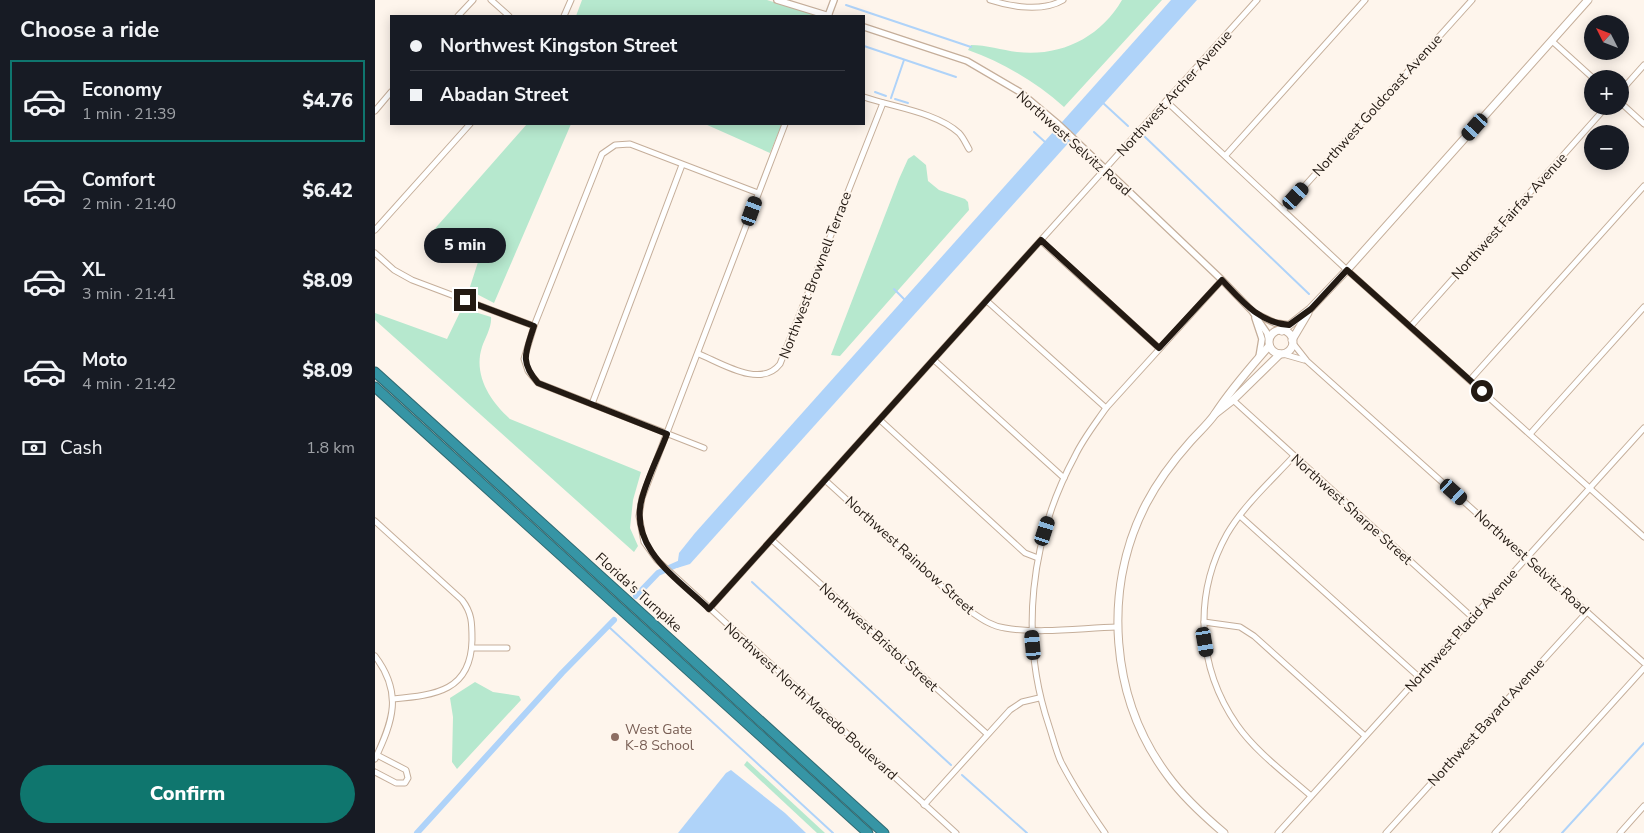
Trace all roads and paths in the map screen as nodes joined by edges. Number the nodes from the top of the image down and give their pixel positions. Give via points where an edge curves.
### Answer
1 (473, 0) edge
2 (491, 0) edge
3 (571, 0) edge
4 (777, 0) edge
5 (834, 0) edge
6 (990, 0) edge
7 (1063, 0) edge
8 (1257, 0) edge
9 (1365, 0) edge
10 (1472, 0) edge
11 (1588, 0) edge
12 (459, 15) edge
13 (508, 15) edge
14 (564, 15) edge
15 (825, 15) edge
16 (828, 15) edge
17 (865, 27) edge
18 (1552, 41) junction
19 (1644, 65) edge
20 (1584, 70) edge
21 (1629, 82) edge
22 (390, 93) edge
23 (865, 97) edge
24 (1166, 101) junction
25 (883, 103) junction
26 (1629, 110) edge
27 (375, 111) edge
28 (1599, 115) edge
29 (1644, 124) edge
30 (469, 125) edge
31 (785, 125) edge
32 (969, 149) dead end
33 (1226, 156) junction
34 (682, 165) junction
35 (1105, 170) junction
36 (1644, 186) edge
37 (759, 193) junction
38 (1283, 210) junction
39 (375, 230) edge
40 (1041, 240) junction
41 (375, 253) edge
42 (1347, 270) junction
43 (1222, 280) junction
44 (987, 301) junction
45 (1644, 307) edge
46 (1311, 309) junction
47 (1253, 313) junction
48 (1289, 325) junction
49 (534, 326) junction
50 (1411, 326) junction
51 (1281, 331) junction
52 (1292, 341) junction
53 (1269, 343) junction
54 (1159, 348) junction
55 (699, 354) junction
56 (1281, 354) junction
57 (1259, 357) junction
58 (934, 360) junction
59 (1307, 362) junction
60 (375, 372) edge
61 (1470, 380) junction
62 (375, 387) edge
63 (1233, 400) junction
64 (592, 404) junction
65 (1106, 408) junction
66 (1215, 414) junction
67 (880, 420) junction
68 (1644, 428) edge
69 (667, 434) junction
70 (1530, 434) junction
71 (705, 448) dead end
72 (1294, 456) junction
73 (1064, 478) junction
74 (825, 480) junction
75 (1589, 488) junction
76 (1241, 516) junction
77 (375, 522) edge
78 (1644, 537) edge
79 (772, 540) junction
80 (1527, 557) junction
81 (1038, 558) junction
82 (709, 609) junction
83 (1587, 612) junction
84 (1472, 617) junction
85 (1204, 622) junction
86 (1117, 627) junction
87 (1031, 630) junction
88 (472, 648) junction
89 (507, 648) dead end
90 (375, 656) edge
91 (1644, 663) edge
92 (1644, 668) edge
93 (1419, 677) junction
94 (1039, 698) junction
95 (393, 699) junction
96 (987, 734) junction
97 (1365, 736) junction
98 (376, 757) edge
99 (375, 772) edge
100 (1311, 796) junction
101 (924, 805) junction
102 (1644, 806) edge
103 (868, 833) edge
104 (884, 833) edge
105 (956, 833) edge
106 (1105, 833) edge
107 (1224, 833) edge
108 (1278, 833) edge
109 (1386, 833) edge
110 (1495, 833) edge
111 (1620, 833) edge

1 - 12 street
2 - 13 street
3 - 14 street
4 - 15 street
5 - 16 street
6 - 7 street via 1007,6 1047,6
8 - 24 street, Northwest Archer Avenue
9 - 33 street
10 - 38 street, Northwest Goldcoast Avenue
11 - 18 main road
17 - 35 street, Northwest Selvitz Road via 967,61 1020,92
18 - 20 street
18 - 42 main road
19 - 21 street
22 - 27 street
23 - 25 street
24 - 33 street
24 - 35 street, Northwest Archer Avenue
25 - 32 street via 951,127 961,134
25 - 55 street, Northwest Brownell Terrace via 780,364 766,374 754,375
26 - 29 street
28 - 50 street, Northwest Fairfax Avenue
30 - 39 street
31 - 37 street, Northwest North Macedo Boulevard
33 - 38 street
34 - 37 street
34 - 49 street via 630,144 615,145 603,154
34 - 64 street
35 - 40 street, Northwest Archer Avenue
35 - 43 street, Northwest Selvitz Road
36 - 61 street
37 - 55 street, Northwest North Macedo Boulevard
38 - 42 street
40 - 44 street, Northwest Archer Avenue
40 - 54 street
41 - 49 street via 394,270 413,280
42 - 46 main road
42 - 50 street
43 - 47 street, Northwest Selvitz Road
43 - 54 street
44 - 58 street, Northwest Archer Avenue
44 - 65 street
45 - 70 street
46 - 48 main road
46 - 52 main road
47 - 48 street via 1275,323
47 - 51 street, Northwest Selvitz Road
47 - 53 street, Northwest Selvitz Road via 1267,333
47 - 57 street via 1263,340
48 - 51 main road
49 - 64 street via 524,359 528,371 538,383
50 - 61 street
51 - 52 main road via 1289,334
51 - 53 main road via 1272,335
52 - 56 main road via 1289,351
52 - 59 street, Northwest Selvitz Road
53 - 56 main road via 1274,352
53 - 57 main road
54 - 65 street
55 - 69 street, Northwest North Macedo Boulevard
56 - 59 street, Northwest Selvitz Road
56 - 63 main road
57 - 66 main road
58 - 67 street, Northwest Archer Avenue
58 - 73 street
59 - 80 street, Northwest Selvitz Road
60 - 104 highway, Florida's Turnpike
61 - 70 street
62 - 103 highway, Florida's Turnpike
63 - 66 main road
63 - 72 street, Northwest Sharpe Street
64 - 69 street
65 - 73 street via 1075,454
66 - 86 main road via 1178,456 1147,503 1128,548
67 - 74 street, Northwest Archer Avenue
67 - 81 street via 1025,553
68 - 75 street, Northwest Placid Avenue
69 - 71 street
69 - 82 street, Northwest North Macedo Boulevard via 642,498 639,516 644,542 657,560
70 - 75 street
72 - 76 street
72 - 84 street, Northwest Sharpe Street
73 - 81 street
74 - 79 street, Northwest Archer Avenue
74 - 87 street, Northwest Rainbow Street via 967,609 1004,628
75 - 78 street
75 - 80 street, Northwest Placid Avenue
76 - 85 street via 1228,533 1206,586
76 - 93 street
77 - 88 street via 469,609
79 - 82 street, Northwest Archer Avenue
79 - 96 street, Northwest Bristol Street
80 - 83 street, Northwest Selvitz Road
80 - 84 street, Northwest Placid Avenue
81 - 87 street
82 - 101 street, Northwest North Macedo Boulevard
83 - 91 street, Northwest Selvitz Road
83 - 109 street, Northwest Bayard Avenue
84 - 93 street, Northwest Placid Avenue
85 - 97 street via 1240,627 1254,636
85 - 100 street via 1209,665 1221,698 1237,726
86 - 87 street, Northwest Rainbow Street
86 - 107 main road via 1124,680 1153,754 1179,790
87 - 94 street
88 - 89 street
88 - 95 street via 469,666 463,676 441,691 430,696
90 - 95 street via 389,678
92 - 110 street
93 - 97 street, Northwest Placid Avenue
94 - 96 street via 1010,710
94 - 106 street via 1060,760
95 - 98 street via 392,719
96 - 101 street
97 - 100 street, Northwest Placid Avenue
98 - 99 street via 405,770 408,778 399,784
100 - 108 street, Northwest Placid Avenue
101 - 105 street, Northwest North Macedo Boulevard
102 - 111 street

